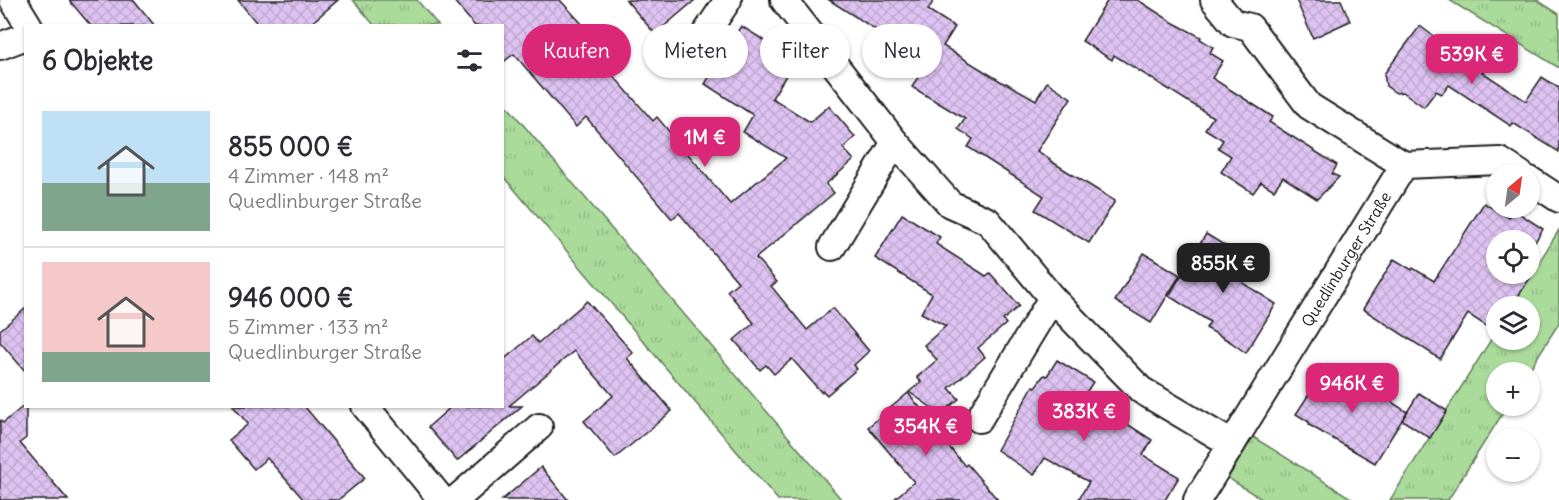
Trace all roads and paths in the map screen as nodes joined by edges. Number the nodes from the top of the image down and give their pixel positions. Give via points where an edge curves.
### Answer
1 (13, 0) edge
2 (728, 0) edge
3 (784, 0) edge
4 (1214, 0) edge
5 (28, 24) edge
6 (712, 24) edge
7 (24, 37) edge
8 (0, 46) edge
9 (895, 142) junction
10 (1505, 164) edge
11 (1404, 165) junction
12 (1540, 187) edge
13 (1559, 199) edge
14 (832, 247) dead end
15 (1052, 298) junction
16 (367, 408) edge
17 (979, 419) dead end
18 (539, 428) dead end
19 (1232, 444) junction
20 (442, 500) edge
21 (455, 500) edge
22 (1197, 500) edge

1 - 5 street
2 - 6 street
3 - 9 street
4 - 11 street via 1233,23 1250,27 1309,106
7 - 8 street
9 - 14 street
9 - 15 street via 950,204 988,221
10 - 11 street via 1500,161
11 - 19 street, Quedlinburger Straße
12 - 13 street
15 - 17 street
15 - 19 street via 1141,390
16 - 20 street
18 - 21 street
19 - 22 street, Quedlinburger Straße

